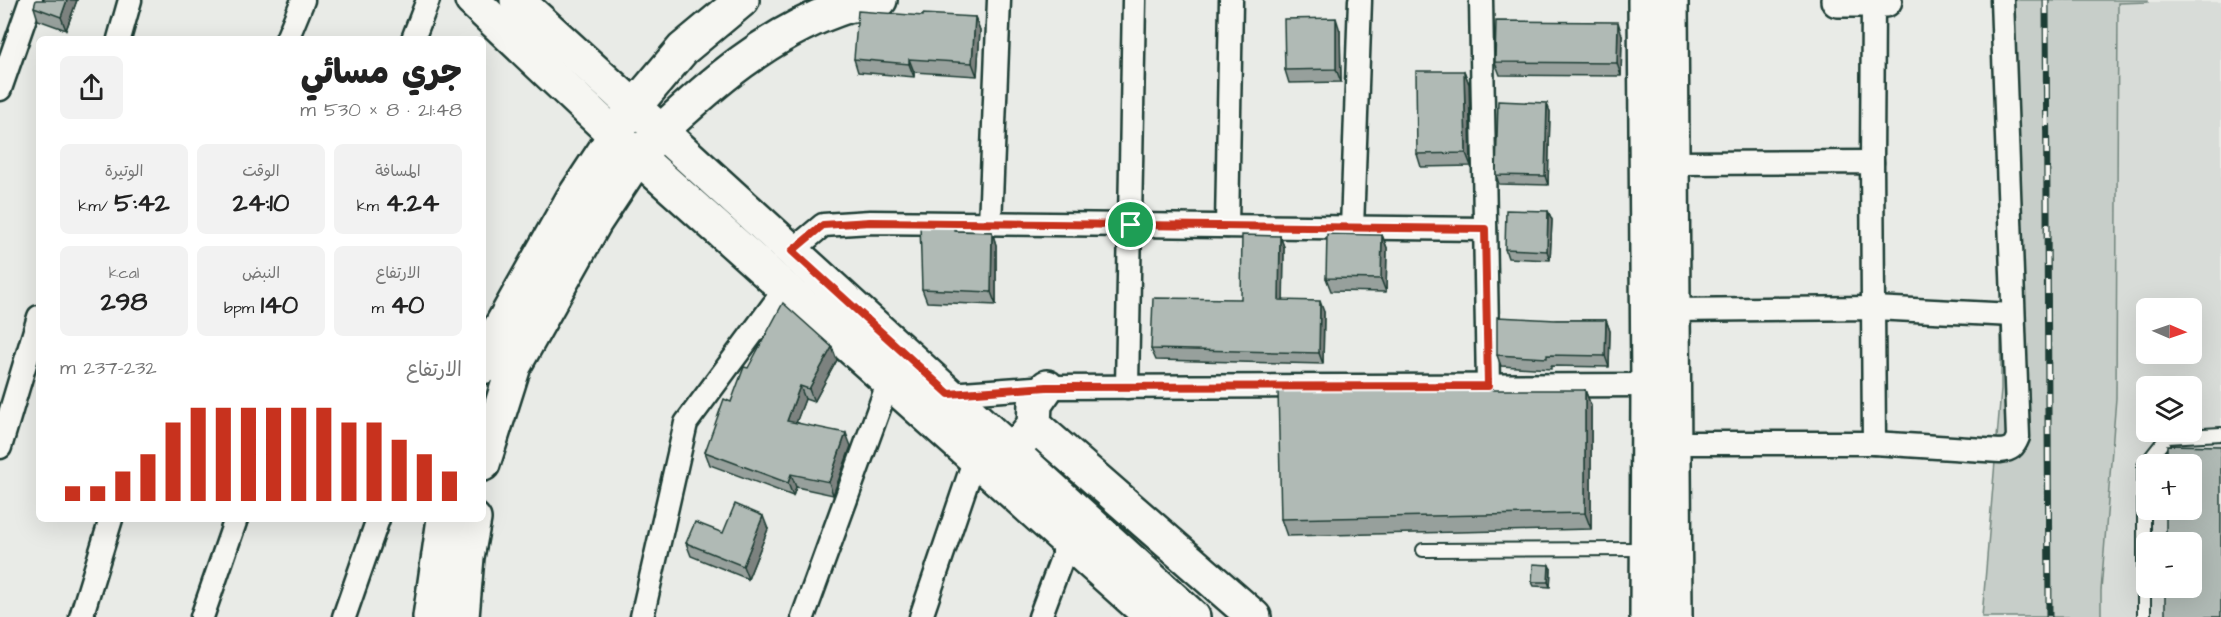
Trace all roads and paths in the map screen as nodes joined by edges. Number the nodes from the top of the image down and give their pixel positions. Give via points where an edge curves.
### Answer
1 (31, 0) edge
2 (130, 0) edge
3 (303, 0) edge
4 (428, 0) edge
5 (472, 0) edge
6 (517, 0) edge
7 (742, 0) edge
8 (880, 0) edge
9 (999, 0) edge
10 (1134, 0) edge
11 (1231, 0) edge
12 (1360, 0) edge
13 (1481, 0) edge
14 (1646, 0) edge
15 (1671, 0) edge
16 (1838, 0) edge
17 (2002, 0) edge
18 (1879, 1) edge
19 (124, 36) edge
20 (288, 36) edge
21 (415, 36) edge
22 (0, 89) edge
23 (634, 107) junction
24 (660, 132) junction
25 (614, 134) junction
26 (638, 157) junction
27 (1872, 162) junction
28 (1672, 163) junction
29 (990, 224) junction
30 (1131, 225) junction
31 (1227, 226) junction
32 (1352, 228) junction
33 (1485, 229) junction
34 (792, 251) junction
35 (786, 288) junction
36 (1874, 308) junction
37 (1673, 310) junction
38 (2013, 315) junction
39 (36, 327) edge
40 (486, 350) edge
41 (889, 381) junction
42 (1648, 385) junction
43 (1488, 386) junction
44 (1047, 387) junction
45 (1127, 387) junction
46 (949, 394) junction
47 (1034, 425) junction
48 (2221, 434) edge
49 (1674, 443) junction
50 (1874, 443) junction
51 (0, 447) edge
52 (1012, 452) junction
53 (486, 455) edge
54 (975, 458) junction
55 (110, 522) edge
56 (235, 522) edge
57 (377, 522) edge
58 (444, 522) edge
59 (473, 522) edge
60 (1068, 542) junction
61 (1648, 549) junction
62 (1423, 550) dead end
63 (81, 617) edge
64 (202, 617) edge
65 (344, 617) edge
66 (430, 617) edge
67 (462, 617) edge
68 (642, 617) edge
69 (802, 617) edge
70 (921, 617) edge
71 (1040, 617) edge
72 (1152, 617) edge
73 (1193, 617) edge
74 (1254, 617) edge
75 (1647, 617) edge
76 (1675, 617) edge
77 (2144, 617) edge

1 - 22 street
2 - 19 street
3 - 20 street
4 - 21 street
5 - 25 main road
6 - 23 main road
7 - 23 main road via 683,49
8 - 24 main road via 837,9 777,37 711,84
9 - 29 street
10 - 30 street
11 - 31 street
12 - 32 street
13 - 33 street
14 - 42 main road
15 - 28 main road
16 - 18 main road
17 - 38 street
18 - 27 street
23 - 24 main road
23 - 25 main road
24 - 26 main road
24 - 34 main road
25 - 26 main road
25 - 40 main road
26 - 35 main road
26 - 53 main road via 595,222 514,366
27 - 28 street
27 - 36 street
28 - 37 main road
29 - 30 street
29 - 34 street via 823,225
30 - 31 street
30 - 45 street
31 - 32 street
32 - 33 street
33 - 43 street
34 - 46 main road
35 - 41 main road
35 - 68 street via 686,423
36 - 37 street
36 - 38 street
36 - 50 street
37 - 49 main road
38 - 50 street via 2018,437 2015,446 2000,451
39 - 51 street
41 - 54 main road
41 - 69 street
42 - 43 street
42 - 61 main road
43 - 45 street
44 - 45 street
44 - 46 street
44 - 47 main road via 1035,404
46 - 52 main road
47 - 52 main road
47 - 74 main road
48 - 77 lane via 2167,437 2144,466
49 - 50 street
49 - 76 main road
52 - 73 main road
54 - 60 main road
54 - 70 street
55 - 63 street
56 - 64 street
57 - 65 street
58 - 66 main road
59 - 67 main road
60 - 71 street
60 - 72 main road
61 - 62 lane
61 - 75 main road

